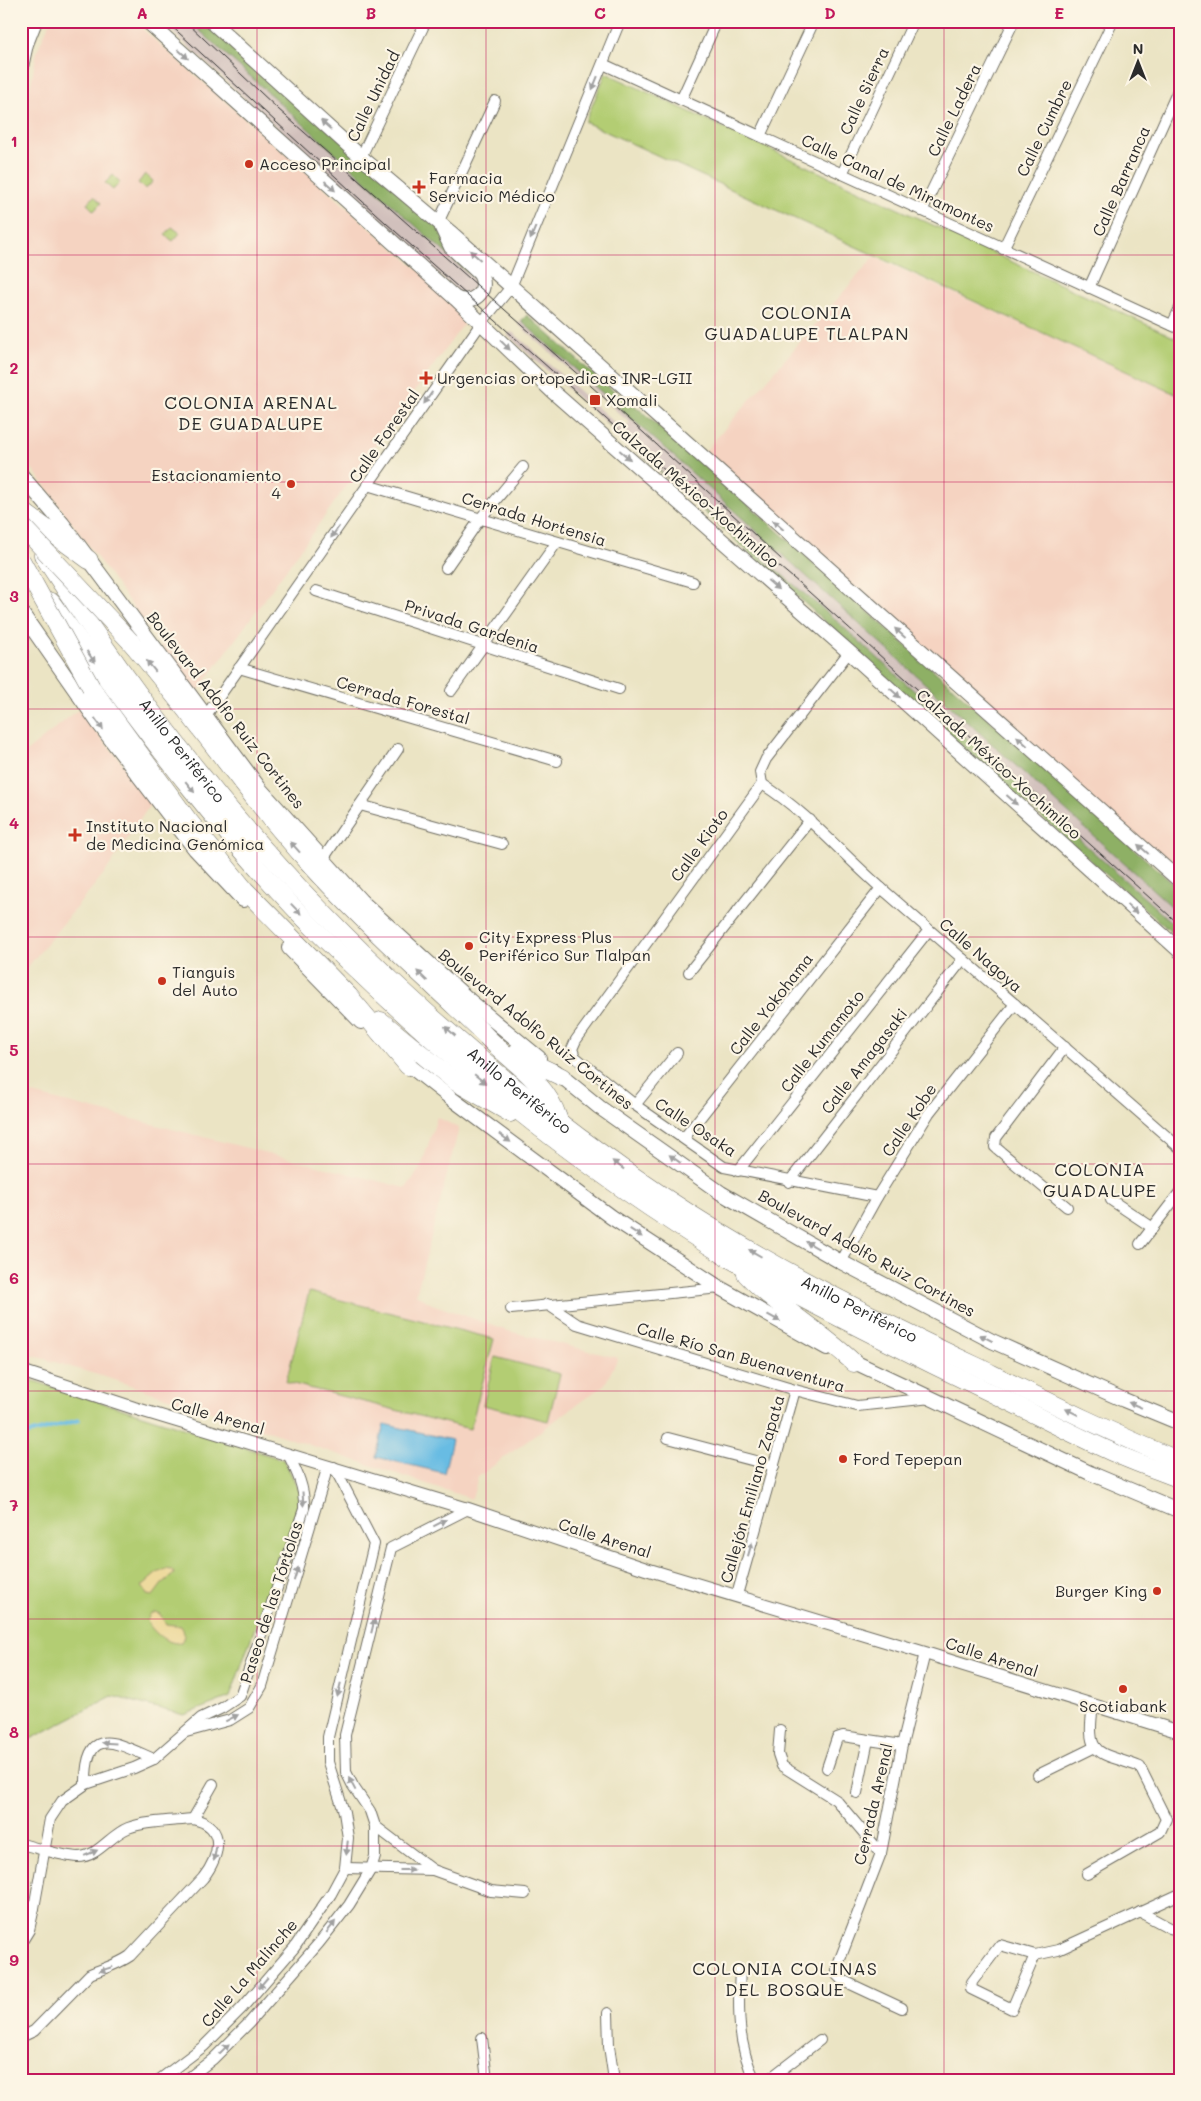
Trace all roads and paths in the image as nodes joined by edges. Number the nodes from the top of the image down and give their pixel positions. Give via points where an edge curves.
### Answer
1 (35, 21) edge
2 (146, 21) edge
3 (426, 21) edge
4 (620, 21) edge
5 (717, 21) edge
6 (814, 21) edge
7 (914, 21) edge
8 (1014, 21) edge
9 (1113, 21) edge
10 (217, 24) edge
11 (603, 64) junction
12 (21, 67) edge
13 (1180, 86) edge
14 (681, 100) junction
15 (495, 101) dead end
16 (760, 136) junction
17 (361, 157) junction
18 (842, 174) junction
19 (922, 211) junction
20 (440, 224) junction
21 (1003, 249) junction
22 (511, 287) junction
23 (1090, 288) junction
24 (455, 298) junction
25 (1180, 308) edge
26 (482, 322) junction
27 (1176, 327) edge
28 (523, 468) dead end
29 (21, 475) edge
30 (367, 485) junction
31 (21, 510) edge
32 (480, 519) junction
33 (21, 523) edge
34 (557, 542) junction
35 (89, 560) junction
36 (21, 561) edge
37 (446, 568) dead end
38 (692, 582) dead end
39 (316, 591) dead end
40 (21, 612) edge
41 (482, 645) junction
42 (849, 652) junction
43 (239, 668) junction
44 (619, 689) dead end
45 (451, 691) dead end
46 (205, 716) junction
47 (398, 749) dead end
48 (557, 761) dead end
49 (762, 784) junction
50 (360, 805) junction
51 (810, 820) junction
52 (502, 844) dead end
53 (323, 859) junction
54 (1180, 881) edge
55 (881, 888) junction
56 (929, 930) junction
57 (1180, 951) edge
58 (963, 959) junction
59 (689, 972) dead end
60 (349, 996) junction
61 (1015, 1004) junction
62 (474, 1024) junction
63 (1065, 1047) junction
64 (677, 1053) dead end
65 (575, 1057) joint
66 (408, 1066) junction
67 (562, 1077) junction
68 (635, 1105) junction
69 (559, 1121) junction
70 (538, 1126) junction
71 (684, 1138) junction
72 (1180, 1148) edge
73 (738, 1171) junction
74 (790, 1182) junction
75 (1180, 1192) edge
76 (877, 1197) junction
77 (1111, 1200) dead end
78 (1067, 1207) dead end
79 (1153, 1228) junction
80 (1140, 1244) dead end
81 (736, 1262) junction
82 (841, 1262) junction
83 (720, 1288) junction
84 (548, 1304) junction
85 (510, 1309) dead end
86 (854, 1362) junction
87 (21, 1371) edge
88 (795, 1390) junction
89 (932, 1398) junction
90 (1180, 1423) edge
91 (668, 1438) dead end
92 (288, 1454) junction
93 (1180, 1461) edge
94 (331, 1466) junction
95 (774, 1466) junction
96 (1180, 1480) edge
97 (468, 1509) junction
98 (1180, 1511) edge
99 (374, 1544) junction
100 (391, 1548) junction
101 (367, 1578) junction
102 (384, 1582) junction
103 (737, 1595) junction
104 (925, 1653) junction
105 (1093, 1706) junction
106 (780, 1730) dead end
107 (185, 1732) junction
108 (1180, 1732) edge
109 (868, 1740) junction
110 (902, 1745) junction
111 (1095, 1747) junction
112 (154, 1760) junction
113 (827, 1768) dead end
114 (1038, 1775) dead end
115 (86, 1784) junction
116 (213, 1784) dead end
117 (857, 1793) dead end
118 (193, 1819) junction
119 (375, 1826) junction
120 (21, 1844) edge
121 (44, 1850) junction
122 (881, 1853) junction
123 (345, 1868) junction
124 (371, 1869) junction
125 (433, 1870) junction
126 (1087, 1874) dead end
127 (525, 1894) dead end
128 (1180, 1894) edge
129 (21, 1905) edge
130 (34, 1908) junction
131 (1140, 1912) junction
132 (1180, 1930) edge
133 (21, 1943) edge
134 (1035, 1956) junction
135 (740, 1970) dead end
136 (902, 2008) dead end
137 (608, 2013) dead end
138 (21, 2037) edge
139 (482, 2038) dead end
140 (820, 2040) dead end
141 (159, 2080) edge
142 (186, 2080) edge
143 (487, 2080) edge
144 (614, 2080) edge
145 (755, 2080) edge
146 (768, 2080) edge

1 - 12 main road
2 -> 24 main road, Calzada México-Xochimilco
3 - 17 street, Calle Unidad
4 - 11 street, Calle Forestal
5 - 14 street
6 - 16 street
7 - 18 street, Calle Sierra
8 - 19 street, Calle Ladera
9 - 21 street, Calle Cumbre
17 -> 10 main road, Calzada México-Xochimilco
11 - 14 street, Calle Canal de Miramontes
11 -> 22 street, Calle Forestal
13 - 23 street, Calle Barranca
14 - 16 street, Calle Canal de Miramontes
15 - 20 street
16 - 18 street, Calle Canal de Miramontes
17 - 20 main road, Calzada México-Xochimilco
18 - 19 street, Calle Canal de Miramontes
19 - 21 street, Calle Canal de Miramontes
22 -> 20 main road, Calzada México-Xochimilco
20 - 24 main road via 450,247 483,280 478,296 472,300
21 - 23 street, Calle Canal de Miramontes
22 - 26 street, Calle Forestal
54 -> 22 main road, Calzada México-Xochimilco
23 - 27 street, Calle Canal de Miramontes
24 - 26 main road, Calzada México-Xochimilco
25 - 27 street
26 -> 30 street, Calle Forestal
26 -> 42 main road, Calzada México-Xochimilco via 552,390
28 - 32 street
29 - 35 main road, Boulevard Adolfo Ruiz Cortines
30 - 32 street, Cerrada Hortensia
30 -> 43 street, Calle Forestal
31 - 35 highway
32 - 34 street, Cerrada Hortensia
32 - 37 street
62 -> 33 highway, bridge via 369,925 305,858 252,797 150,664
69 -> 33 highway, Anillo Periférico via 479,1057 386,975 278,864 195,768 140,697
34 - 38 street, Cerrada Hortensia
34 - 41 street
35 - 46 main road, Boulevard Adolfo Ruiz Cortines
36 - 60 highway, bridge via 91,687 188,820 245,890
36 -> 70 highway, Anillo Periférico via 173,766 283,896 402,1012
39 - 41 street, Privada Gardenia
40 -> 66 main road via 98,724 195,849 370,1032
41 - 44 street, Privada Gardenia
41 - 45 street
42 - 49 street, Calle Kioto via 766,759 760,772
42 -> 57 main road, Calzada México-Xochimilco
43 - 46 street, Calle Forestal
43 - 48 street, Cerrada Forestal
46 - 53 main road, Boulevard Adolfo Ruiz Cortines via 260,789
47 - 50 street
49 - 51 street, Calle Nagoya
49 - 65 street, Calle Kioto via 576,1040 572,1049
50 - 52 street
50 - 53 street
51 - 55 street, Calle Nagoya
51 - 59 street
53 - 67 main road, Boulevard Adolfo Ruiz Cortines via 361,901 470,1001
55 - 56 street, Calle Nagoya
55 - 71 street, Calle Yokohama
56 - 58 street, Calle Nagoya
56 - 73 street, Calle Kumamoto
58 - 61 street, Calle Nagoya
58 - 74 street, Calle Amagasaki
60 - 66 highway
60 - 70 highway via 456,1082
61 - 63 street, Calle Nagoya
61 - 76 street, Calle Kobe via 929,1113
62 - 67 highway via 527,1060
62 - 69 highway via 539,1084
63 - 72 street, Calle Nagoya
63 - 78 street via 996,1138 994,1147
64 - 68 street
65 - 68 street, Calle Osaka
66 -> 83 main road via 611,1217
82 -> 67 main road, Boulevard Adolfo Ruiz Cortines via 721,1193 599,1108
68 - 71 street, Calle Osaka
93 -> 69 highway, Anillo Periférico via 912,1336 780,1267 664,1197
70 - 81 highway, Anillo Periférico via 647,1205
71 - 73 street, Calle Osaka via 724,1167
73 - 74 street, Calle Osaka
74 - 76 street, Calle Osaka
75 - 79 street
76 - 82 street, Calle Kobe
77 - 79 street
79 - 80 street
81 - 86 highway via 765,1293 822,1334
81 - 96 highway, Anillo Periférico via 875,1337 1112,1452
90 -> 82 main road, Boulevard Adolfo Ruiz Cortines via 992,1341
83 - 84 street
83 -> 86 main road
84 - 85 street
84 - 88 street, Calle Río San Buenaventura via 577,1324
86 - 89 main road
87 - 92 street, Calle Arenal
88 - 89 street, Calle Río San Buenaventura via 857,1406
88 - 95 street, Callejón Emiliano Zapata
89 - 98 main road via 1090,1473
91 - 95 street
92 - 94 street, Calle Arenal
92 -> 107 street, Paseo de las Tórtolas via 301,1480 304,1509 240,1696 201,1718
94 - 97 street, Calle Arenal
94 - 99 street
107 -> 94 street, Paseo de las Tórtolas via 230,1720 249,1708 262,1686
103 -> 95 street, Callejón Emiliano Zapata
100 -> 97 street
97 - 103 street, Calle Arenal via 646,1569
99 - 100 street via 382,1551
99 - 101 street, Calle La Malinche
100 - 102 street, Calle La Malinche
101 - 102 street via 376,1576
101 -> 123 street, Calle La Malinche via 328,1737 328,1762 344,1812 348,1838
119 -> 102 street, Calle La Malinche via 370,1811 352,1786 344,1754 345,1735
103 - 104 street, Calle Arenal
104 - 105 street, Calle Arenal
104 - 110 street, Cerrada Arenal
105 - 108 street, Calle Arenal
105 - 111 street via 1090,1726
106 - 122 street via 778,1754 782,1766 836,1800
107 - 112 street, Paseo de las Tórtolas
109 - 110 street
109 - 113 street via 838,1738
109 - 117 street
110 - 122 street, Cerrada Arenal
111 - 114 street
111 - 126 street via 1104,1755 1140,1767 1166,1819 1160,1832
112 - 115 street, Paseo de las Tórtolas
112 -> 115 street via 122,1745 99,1743 88,1756
115 - 121 street, Paseo de las Tórtolas via 62,1800 50,1819
116 - 118 street
121 -> 118 street via 78,1857 89,1855 129,1828
118 -> 138 street via 212,1827 217,1838 213,1865 203,1878 130,1956 117,1965 90,1974 34,2031
119 - 124 street, Calle La Malinche via 375,1856
119 - 125 street
120 - 121 street
121 - 130 street, Paseo de las Tórtolas
122 - 136 street, Cerrada Arenal via 837,1975
123 - 124 street
123 -> 141 street, Calle La Malinche via 299,1942 242,2008 204,2046
124 -> 125 street
142 -> 124 street, Calle La Malinche via 249,2024 349,1905
125 - 127 street via 491,1891
128 - 131 street
129 - 130 street
130 - 133 street, Paseo de las Tórtolas via 29,1930
131 - 132 street
131 - 134 street via 1058,1950
134 - 134 street via 1012,2010 971,1990 972,1982 1000,1944
135 - 145 street via 741,2038 746,2064
137 - 144 street
139 - 143 street
140 - 146 street

